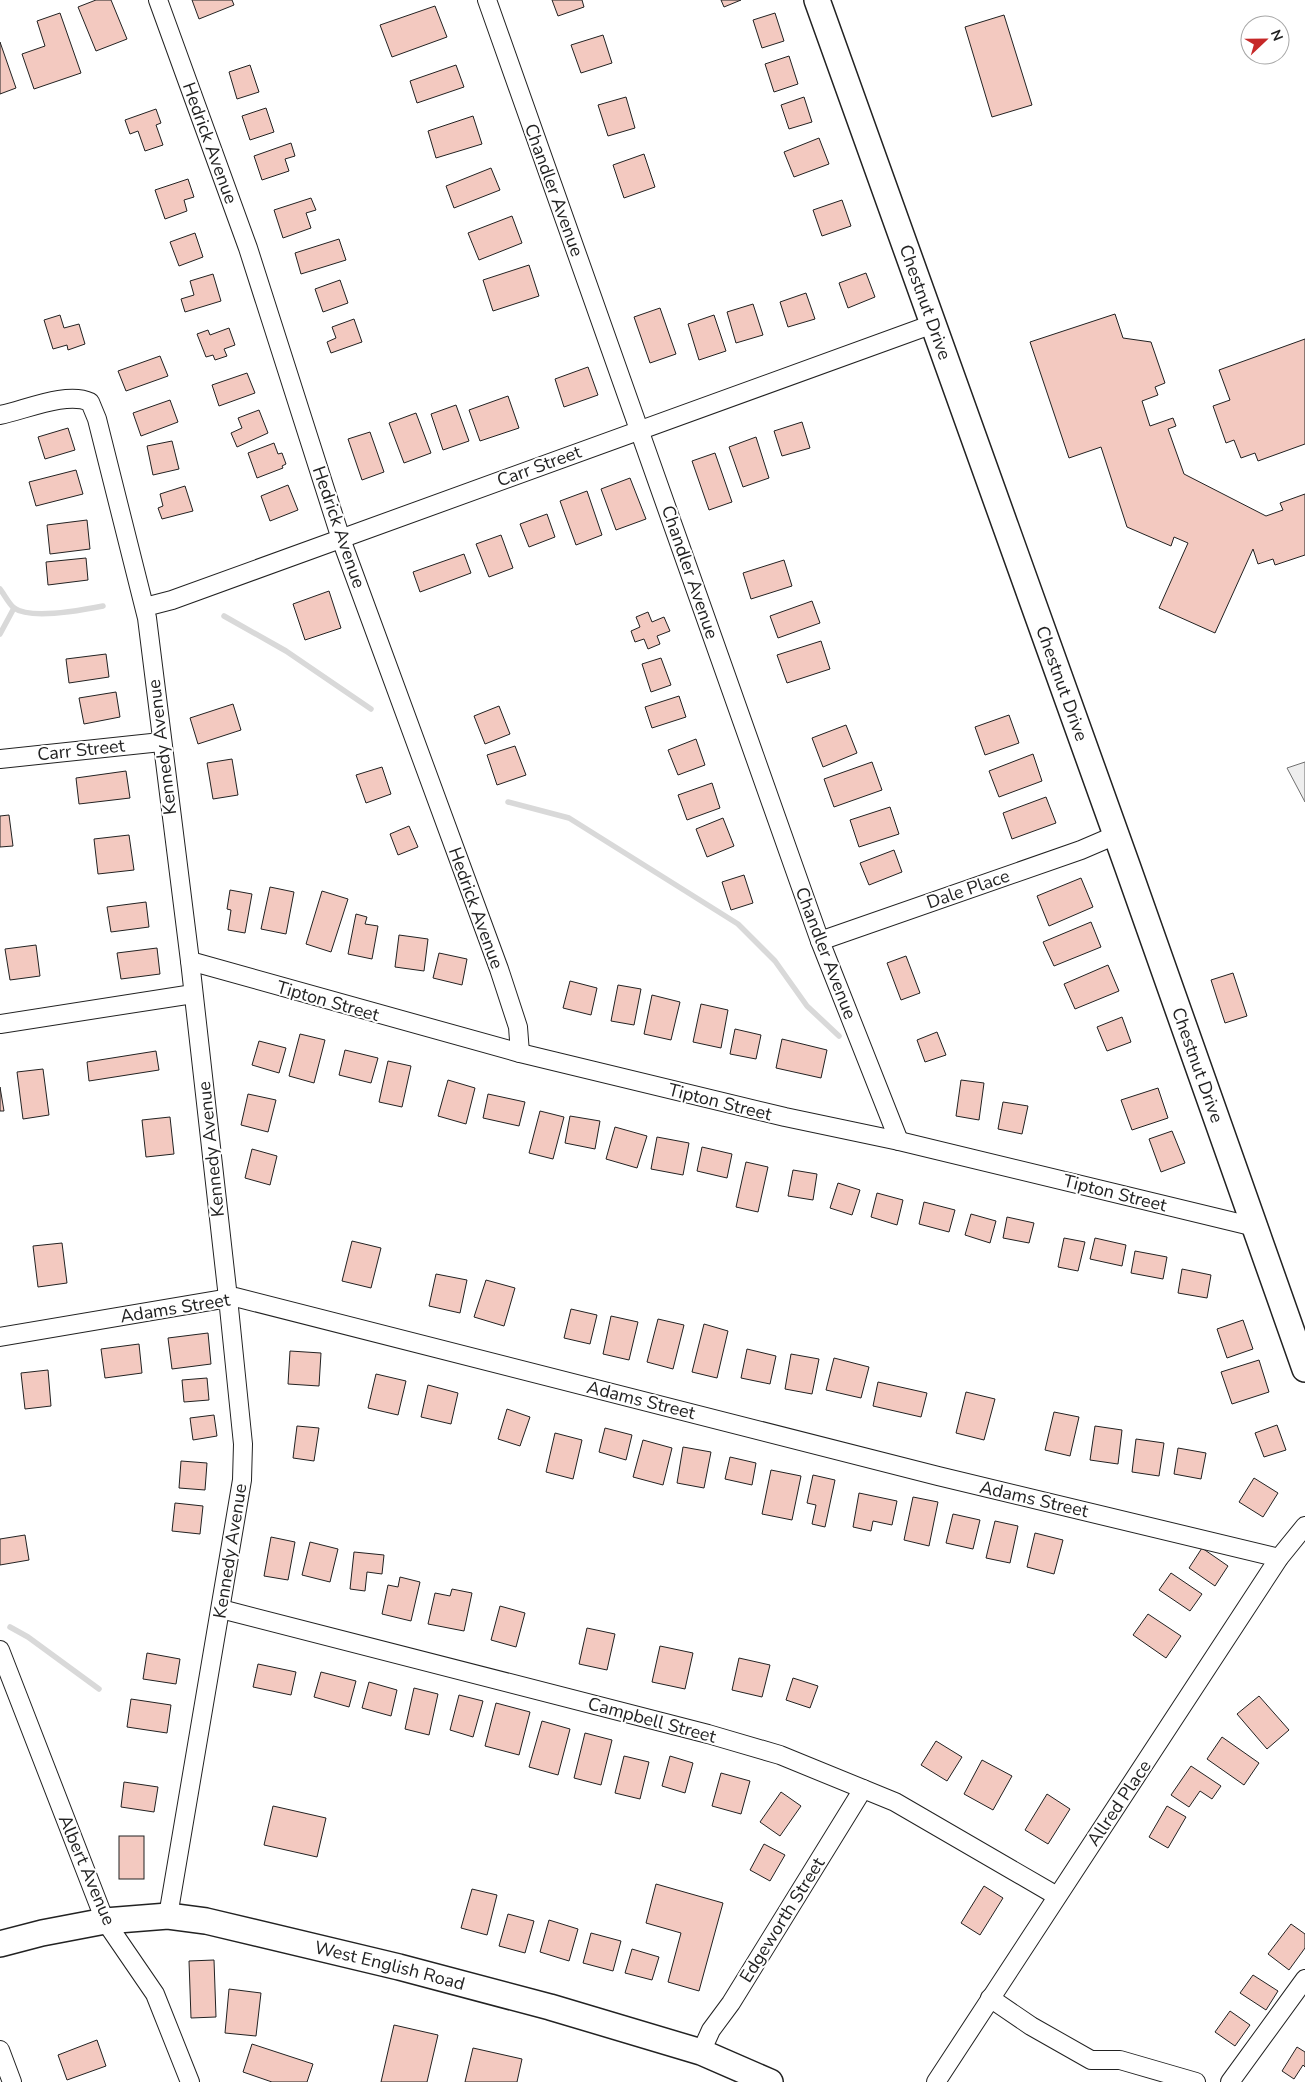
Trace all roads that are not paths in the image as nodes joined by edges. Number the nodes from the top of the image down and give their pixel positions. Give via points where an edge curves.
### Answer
1 (158, 0) edge
2 (487, 0) edge
3 (817, 0) edge
4 (933, 324) junction
5 (0, 415) edge
6 (639, 429) junction
7 (341, 539) junction
8 (145, 607) junction
9 (161, 742) junction
10 (0, 759) edge
11 (1116, 835) junction
12 (820, 941) junction
13 (190, 961) junction
14 (193, 994) junction
15 (0, 1024) edge
16 (520, 1053) junction
17 (899, 1141) junction
18 (1255, 1227) junction
19 (228, 1298) junction
20 (0, 1337) edge
21 (1305, 1369) edge
22 (1305, 1526) edge
23 (1279, 1558) junction
24 (221, 1609) junction
25 (0, 1650) edge
26 (863, 1789) junction
27 (1057, 1896) junction
28 (168, 1916) junction
29 (105, 1921) junction
30 (0, 1944) edge
31 (1305, 1979) edge
32 (990, 1998) junction
33 (0, 2050) edge
34 (701, 2052) junction
35 (767, 2081) edge
36 (12, 2082) edge
37 (190, 2082) edge
38 (936, 2082) edge
39 (1196, 2082) edge
40 (1230, 2082) edge

1 - 7 street, Hedrick Avenue via 248,248
2 - 6 street, Chandler Avenue
3 - 4 street, Chestnut Drive
4 - 6 street, Carr Street
4 - 11 street, Chestnut Drive
5 - 8 street, Kennedy Avenue via 56,400 75,398 90,402
6 - 7 street, Carr Street
6 - 12 street, Chandler Avenue
7 - 8 street, Carr Street
7 - 16 street, Hedrick Avenue via 502,977 518,1027
8 - 9 street, Kennedy Avenue
9 - 10 street, Carr Street
9 - 13 street, Kennedy Avenue
11 - 12 street, Dale Place
11 - 18 street, Chestnut Drive
12 - 17 street, Chandler Avenue
13 - 14 street, Kennedy Avenue
13 - 16 street, Tipton Street
14 - 15 street
14 - 19 street, Kennedy Avenue
16 - 17 street, Tipton Street
17 - 18 street, Tipton Street
18 - 21 street, Chestnut Drive
19 - 20 street, Adams Street
19 - 23 street, Adams Street via 235,1297 938,1476
19 - 24 street, Kennedy Avenue via 243,1444 242,1471
22 - 23 street, Allred Place
23 - 27 street, Allred Place
24 - 26 street, Campbell Street via 708,1734 780,1755
24 - 28 street, Kennedy Avenue
25 - 29 street, Albert Avenue
26 - 27 street, Campbell Street via 895,1802
26 - 34 street, Edgeworth Street via 731,2003 711,2030
27 - 32 street, Allred Place
28 - 29 street, West English Road
28 - 34 street, West English Road via 206,1921 399,1967
29 - 30 street, West English Road
29 - 37 street, Albert Avenue via 154,1994
31 - 40 street
32 - 38 street, Allred Place
32 - 39 street via 1091,2060 1120,2060
33 - 36 street
34 - 35 street, West English Road

